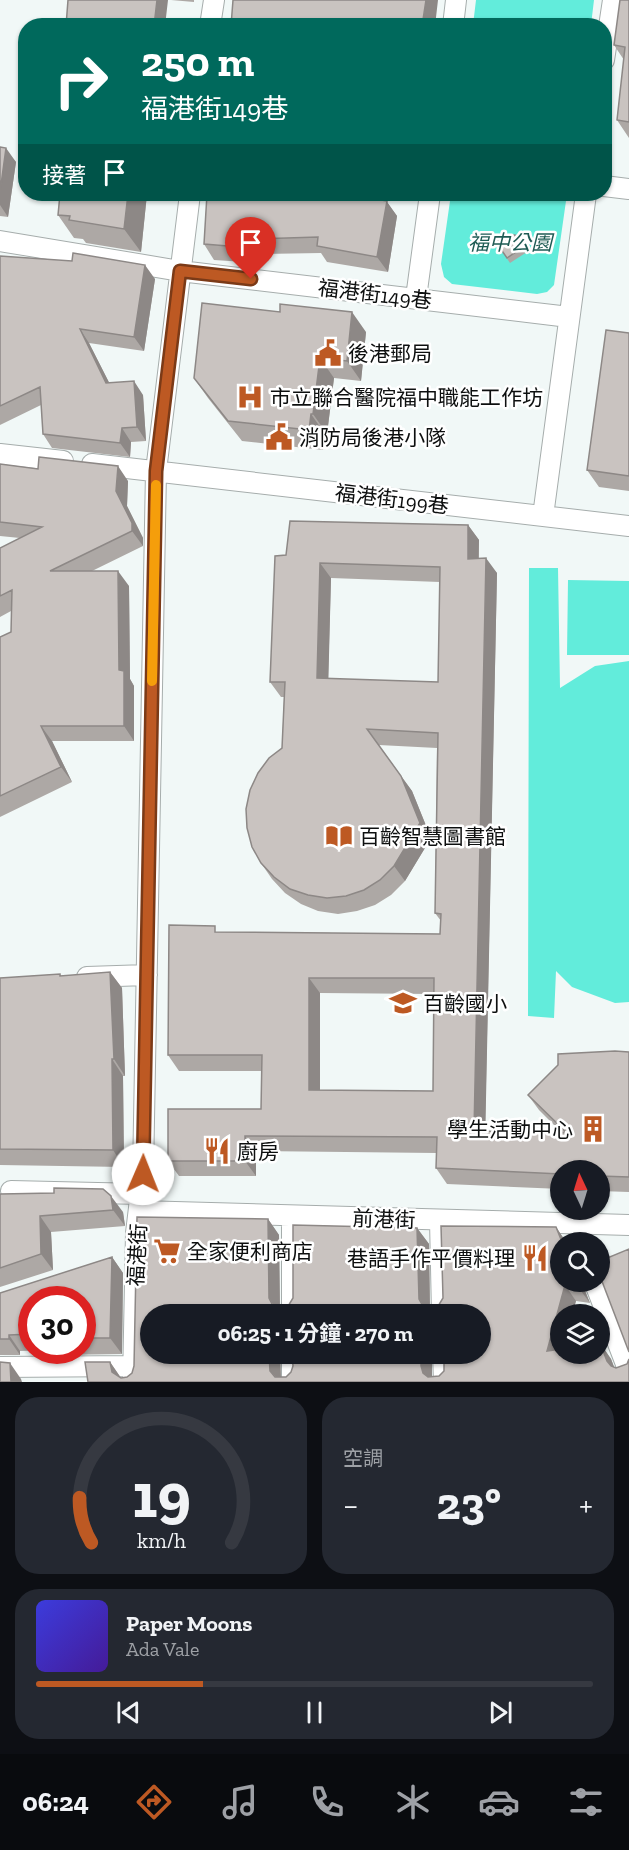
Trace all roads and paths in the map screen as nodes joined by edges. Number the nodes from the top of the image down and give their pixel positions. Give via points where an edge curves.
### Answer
1 (214, 0) edge
2 (456, 0) edge
3 (613, 0) edge
4 (211, 18) edge
5 (454, 18) edge
6 (610, 18) edge
7 (612, 187) edge
8 (629, 189) edge
9 (189, 201) edge
10 (428, 201) edge
11 (585, 201) edge
12 (0, 241) edge
13 (180, 271) junction
14 (416, 298) junction
15 (569, 316) junction
16 (0, 454) edge
17 (156, 471) junction
18 (543, 516) junction
19 (629, 526) edge
20 (147, 975) junction
21 (68, 978) edge
22 (11, 1191) edge
23 (140, 1203) junction
24 (292, 1216) junction
25 (440, 1221) junction
26 (572, 1223) junction
27 (629, 1225) edge
28 (575, 1232) edge
29 (135, 1256) junction
30 (113, 1264) edge
31 (598, 1292) edge
32 (292, 1304) edge
33 (442, 1304) edge
34 (292, 1364) edge
35 (443, 1364) edge
36 (0, 1367) edge
37 (629, 1372) edge
38 (133, 1374) edge
39 (292, 1382) edge
40 (444, 1382) edge

1 - 4 street
2 - 5 street
3 - 6 street
7 - 8 street
9 - 13 street, 福港街
10 - 14 street
11 - 15 street
12 - 13 street, 福港街149巷
13 - 14 street, 福港街149巷
13 - 17 street, 福港街
14 - 15 street, 福港街149巷
15 - 18 street
16 - 17 street, 福港街199巷
17 - 18 street, 福港街199巷
17 - 20 street, 福港街
18 - 19 street, 福港街199巷
20 - 21 street
20 - 23 street, 福港街
22 - 23 street, 前港街
23 - 24 street, 前港街
23 - 29 street, 福港街
24 - 25 street, 前港街
24 - 32 street
25 - 26 street, 前港街
25 - 33 street
26 - 27 street, 前港街
26 - 28 street
29 - 30 street
29 - 38 street, 福港街
31 - 37 street
34 - 39 street
35 - 40 street
36 - 38 street

